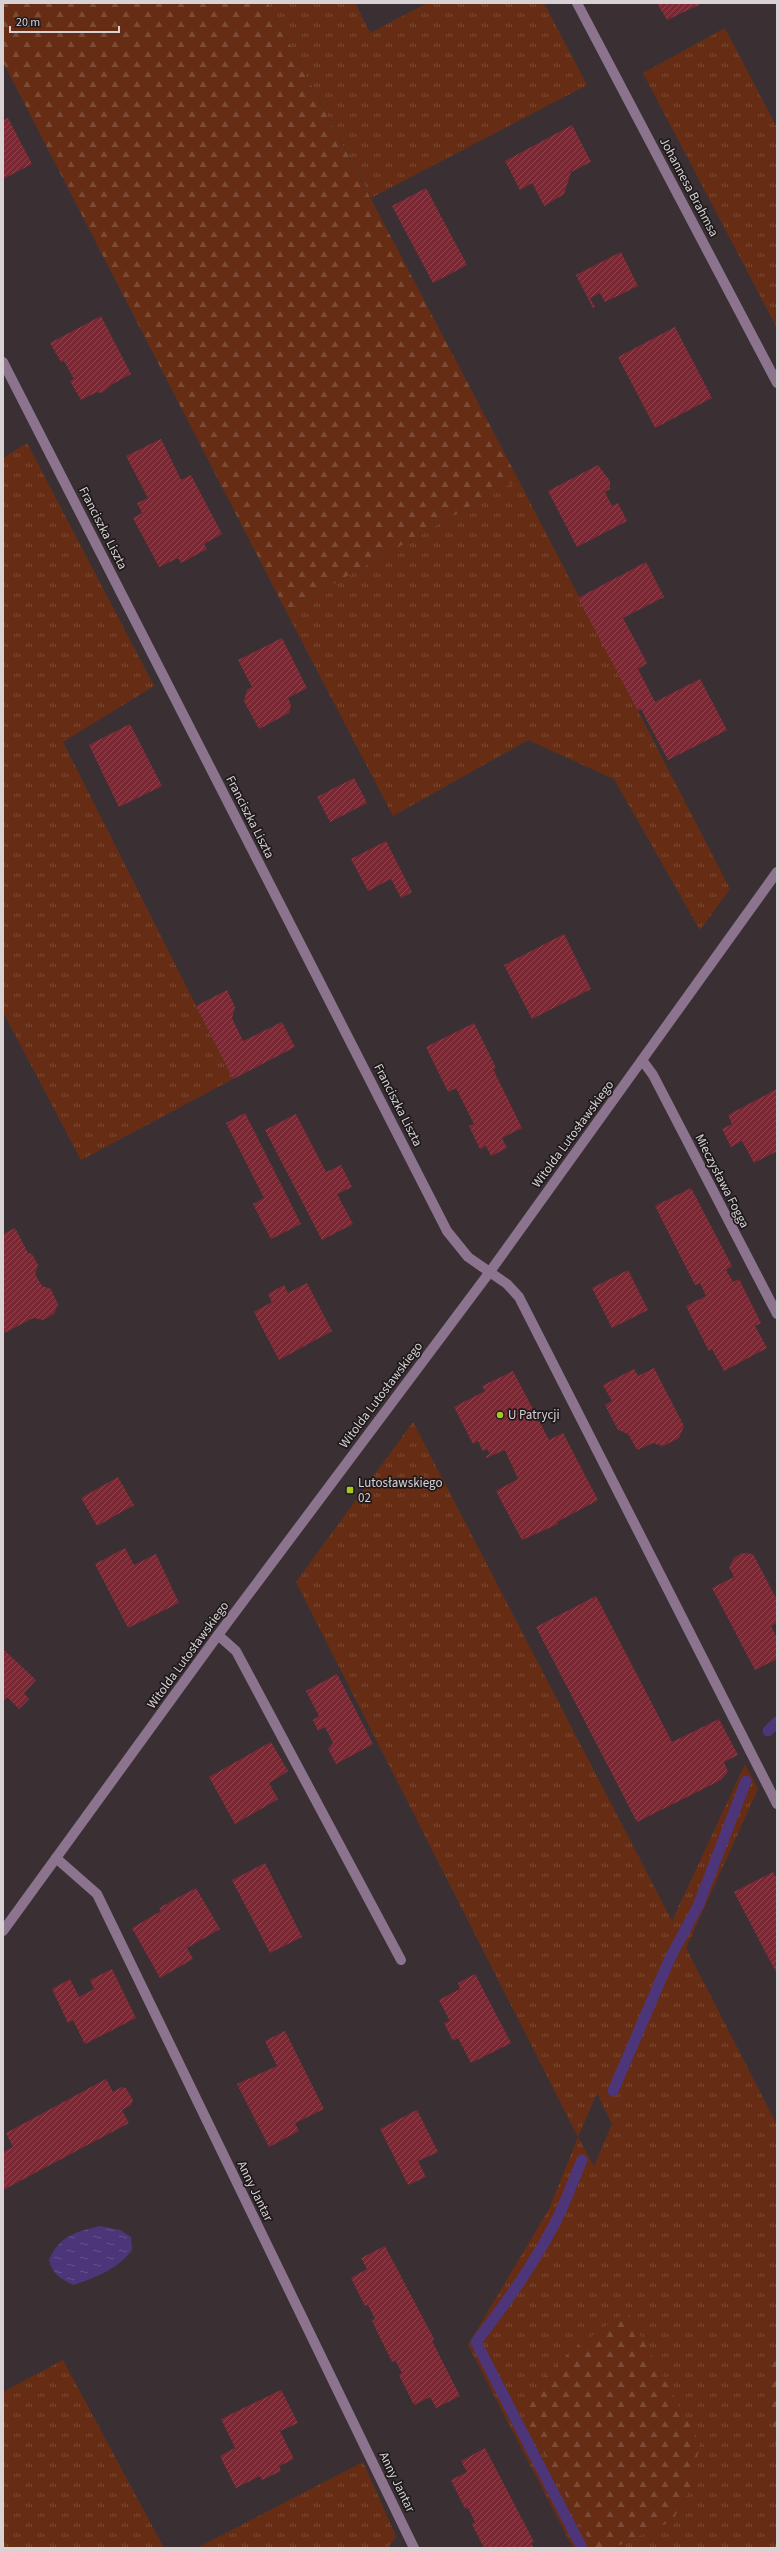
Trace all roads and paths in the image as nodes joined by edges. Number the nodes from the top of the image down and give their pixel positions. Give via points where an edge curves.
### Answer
1 (577, 3) edge
2 (3, 362) edge
3 (777, 383) edge
4 (777, 872) edge
5 (642, 1060) junction
6 (488, 1273) junction
7 (777, 1314) edge
8 (218, 1635) junction
9 (777, 1804) edge
10 (56, 1858) junction
11 (3, 1931) edge
12 (401, 1960) dead end
13 (414, 2548) edge

1 - 3 street, Johannesa Brahmsa
2 - 6 street, Franciszka Liszta via 447,1231 468,1257
4 - 5 street, Witolda Lutosławskiego
5 - 6 street, Witolda Lutosławskiego
5 - 7 street, Mieczysława Fogga via 653,1075
6 - 8 street, Witolda Lutosławskiego
6 - 9 street, Franciszka Liszta via 508,1284 519,1297
8 - 10 street, Witolda Lutosławskiego
8 - 12 street via 236,1651
10 - 11 street, Witolda Lutosławskiego
10 - 13 street, Anny Jantar via 97,1894

